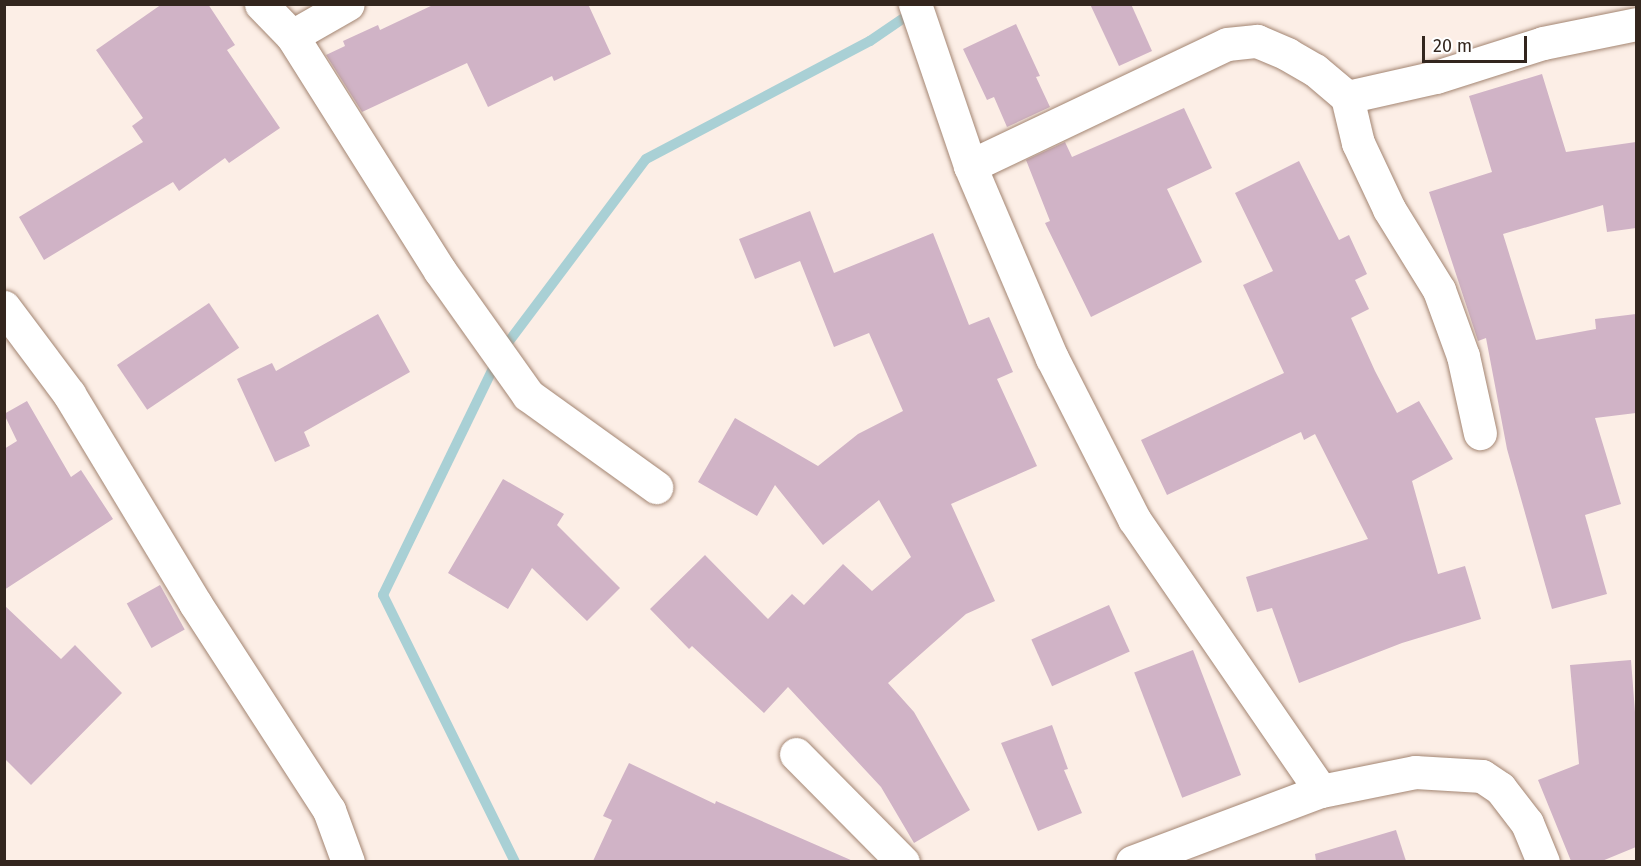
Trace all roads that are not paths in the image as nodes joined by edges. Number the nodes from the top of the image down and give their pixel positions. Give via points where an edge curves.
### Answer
1 (261, 4) edge
2 (348, 4) edge
3 (915, 4) edge
4 (1636, 24) edge
5 (292, 36) junction
6 (1347, 97) junction
7 (970, 166) junction
8 (4, 307) edge
9 (1480, 433) dead end
10 (656, 487) dead end
11 (796, 754) dead end
12 (1321, 791) junction
13 (1164, 856) edge
14 (348, 861) edge
15 (903, 861) edge
16 (1131, 861) edge
17 (1543, 861) edge

1 - 5 street
2 - 5 street
3 - 7 street
4 - 6 street via 1543,43 1436,76
5 - 10 street via 440,271 528,395
6 - 7 street via 1315,70 1287,54 1257,41 1227,44
6 - 9 street via 1358,143 1389,209 1439,290 1463,356
7 - 12 street via 1052,358 1134,519
8 - 14 street via 69,394 195,603 329,810
11 - 15 street
12 - 13 street
12 - 17 street via 1415,772 1482,776 1500,788 1527,823
13 - 16 street

